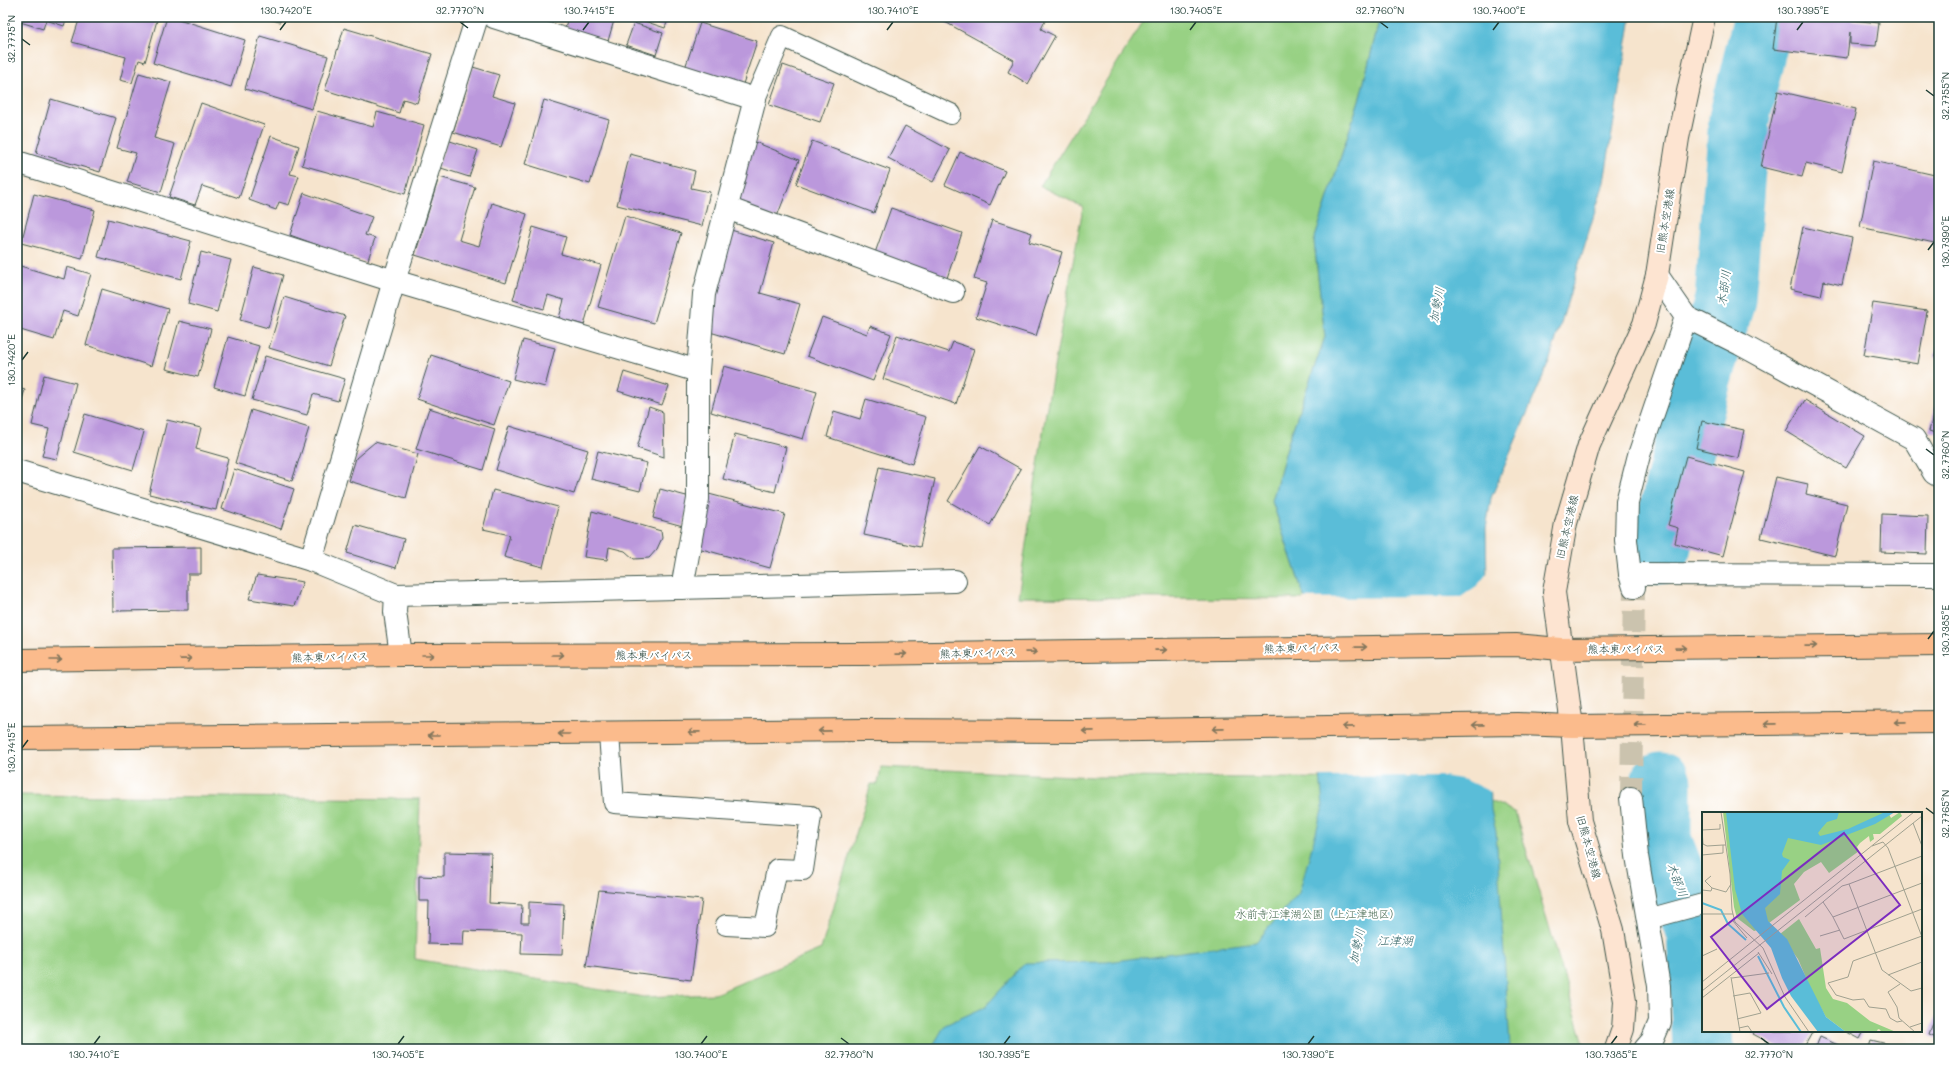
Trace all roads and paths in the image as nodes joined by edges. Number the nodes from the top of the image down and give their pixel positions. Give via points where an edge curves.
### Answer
1 (477, 17) edge
2 (494, 17) edge
3 (1704, 17) edge
4 (755, 99) junction
5 (951, 114) dead end
6 (17, 162) edge
7 (726, 208) junction
8 (1657, 274) junction
9 (394, 281) junction
10 (953, 292) dead end
11 (1686, 317) junction
12 (698, 371) junction
13 (17, 471) edge
14 (1939, 476) edge
15 (311, 560) junction
16 (1939, 575) edge
17 (955, 581) dead end
18 (682, 588) junction
19 (396, 595) junction
20 (1939, 645) edge
21 (1560, 649) junction
22 (401, 656) junction
23 (17, 660) edge
24 (1939, 722) edge
25 (1572, 726) junction
26 (609, 734) junction
27 (17, 738) edge
28 (1631, 798) tunnel mouth
29 (1702, 904) edge
30 (1648, 919) junction
31 (726, 925) dead end
32 (1616, 1049) edge
33 (1645, 1049) edge

1 - 9 street
2 - 4 street
3 - 8 street, 旧熊本空港線 via 1678,138
4 - 5 lane via 782,36
4 - 7 street
6 - 9 street
7 - 10 street
7 - 12 street via 704,294
8 - 11 street
8 - 21 street, 旧熊本空港線 via 1644,324 1589,445 1566,524 1554,592
9 - 12 street
9 - 15 street
11 - 14 street via 1914,439 1934,473
11 - 16 street via 1639,455 1627,502 1626,540 1632,581 1686,574
12 - 18 street via 698,499
13 - 15 street
15 - 19 street
17 - 18 street
18 - 19 street
19 - 22 street
21 -> 20 highway, 熊本東バイパス
22 -> 21 highway, 熊本東バイパス via 862,654 1516,645
21 - 25 street, 旧熊本空港線
23 -> 22 highway, 熊本東バイパス
24 -> 25 highway
25 -> 26 highway via 1517,724 1081,731 863,730
25 - 32 street, 旧熊本空港線 via 1580,821 1613,930 1624,1001 1623,1029
26 -> 27 highway
26 - 31 lane via 614,803 811,816 803,870 777,868 765,927
28 - 30 street via 1637,856
29 - 30 lane
30 - 33 street via 1659,986 1660,1022 1652,1041

